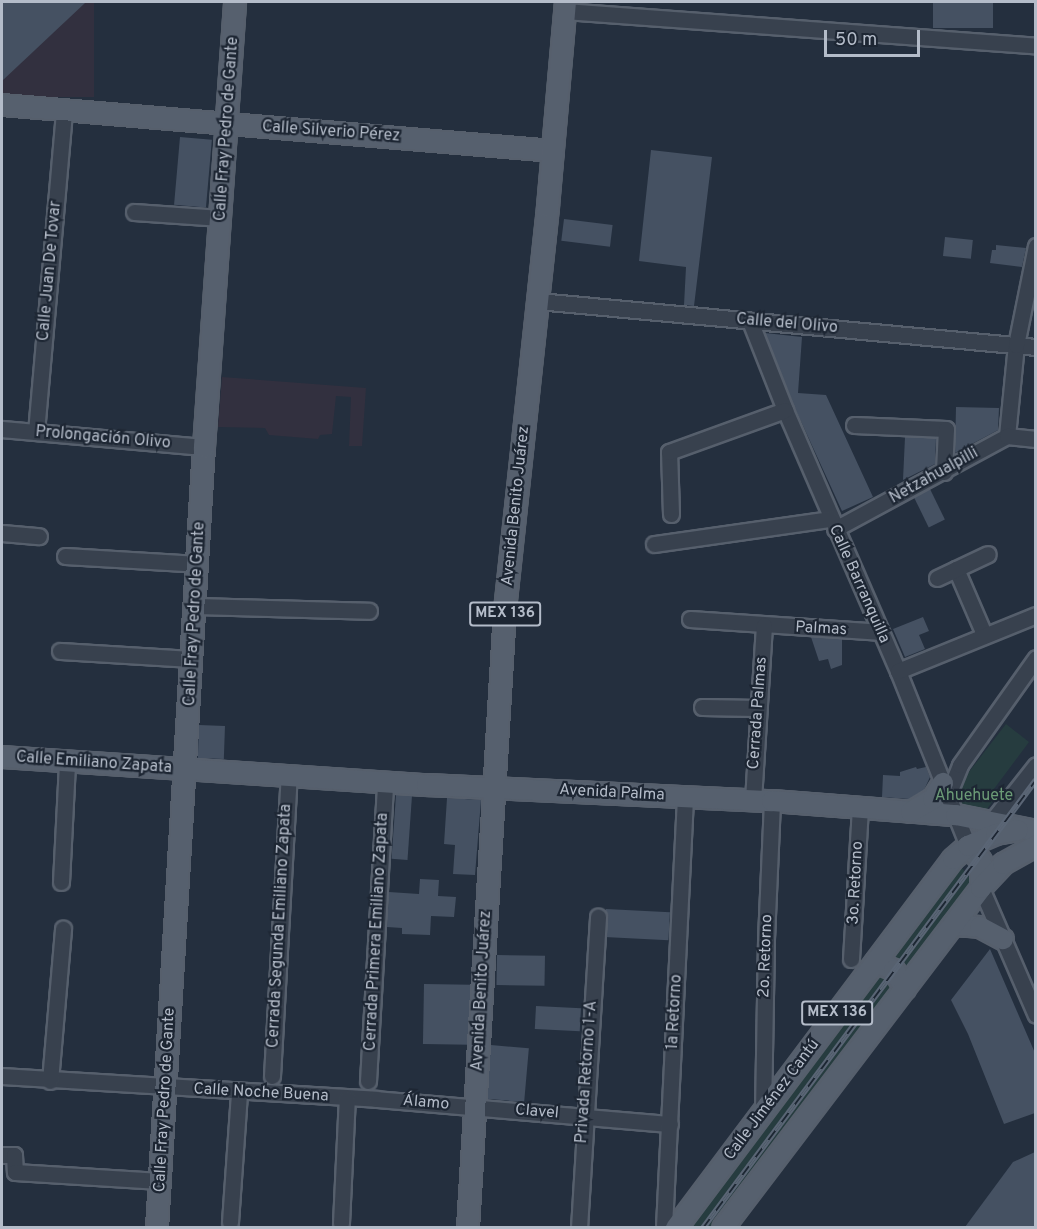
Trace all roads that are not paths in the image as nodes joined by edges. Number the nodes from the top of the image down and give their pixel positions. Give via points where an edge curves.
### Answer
1 (235, 2) edge
2 (566, 6) edge
3 (1035, 46) edge
4 (2, 105) edge
5 (64, 111) junction
6 (227, 124) junction
7 (554, 151) junction
8 (134, 212) dead end
9 (221, 218) junction
10 (1035, 246) edge
11 (538, 301) junction
12 (750, 321) junction
13 (1016, 345) junction
14 (1035, 347) edge
15 (784, 410) junction
16 (854, 425) dead end
17 (2, 429) edge
18 (36, 432) junction
19 (1007, 436) junction
20 (1035, 439) edge
21 (204, 447) junction
22 (944, 472) junction
23 (671, 514) dead end
24 (832, 524) junction
25 (2, 533) edge
26 (39, 536) dead end
27 (654, 544) dead end
28 (988, 554) dead end
29 (65, 556) dead end
30 (198, 564) junction
31 (956, 569) junction
32 (937, 578) dead end
33 (195, 606) junction
34 (369, 611) dead end
35 (1035, 615) edge
36 (690, 619) dead end
37 (764, 625) junction
38 (879, 632) junction
39 (984, 634) junction
40 (60, 651) dead end
41 (1035, 658) edge
42 (192, 659) junction
43 (898, 671) junction
44 (702, 707) dead end
45 (757, 708) junction
46 (2, 757) edge
47 (67, 762) junction
48 (960, 765) junction
49 (1035, 765) edge
50 (186, 770) junction
51 (289, 776) junction
52 (385, 782) junction
53 (943, 782) junction
54 (495, 788) junction
55 (685, 797) junction
56 (762, 801) junction
57 (860, 808) junction
58 (911, 812) junction
59 (956, 816) junction
60 (992, 821) junction
61 (1028, 830) edge
62 (968, 846) junction
63 (1035, 846) edge
64 (61, 882) dead end
65 (981, 888) junction
66 (598, 917) dead end
67 (953, 925) junction
68 (63, 930) dead end
69 (1002, 939) junction
70 (851, 959) dead end
71 (876, 962) junction
72 (905, 989) junction
73 (1035, 1015) edge
74 (2, 1076) edge
75 (272, 1076) dead end
76 (50, 1081) junction
77 (368, 1081) dead end
78 (165, 1088) junction
79 (239, 1092) junction
80 (347, 1098) junction
81 (376, 1099) joint
82 (475, 1107) junction
83 (763, 1112) junction
84 (583, 1116) junction
85 (670, 1124) junction
86 (2, 1155) edge
87 (160, 1181) junction
88 (230, 1222) dead end
89 (341, 1223) dead end
90 (157, 1227) edge
91 (468, 1227) edge
92 (579, 1227) edge
93 (664, 1227) edge
94 (676, 1227) edge
95 (723, 1227) edge

1 - 6 main road, Calle Fray Pedro de Gante
2 - 3 street
2 - 7 main road, Avenida Benito Juárez / MEX 136
4 - 5 main road, Calle Silverio Pérez
5 - 6 main road, Calle Silverio Pérez
5 - 18 street, Calle Juan De Tovar
6 - 7 main road, Calle Silverio Pérez
6 - 9 main road, Calle Fray Pedro de Gante
7 - 11 main road, Avenida Benito Juárez / MEX 136
8 - 9 street
9 - 21 main road, Calle Fray Pedro de Gante
10 - 13 street
11 - 12 street, Calle del Olivo
11 - 54 main road, Avenida Benito Juárez / MEX 136 via 505,610
12 - 13 street, Calle del Olivo
12 - 15 street, Calle Barranquilla
13 - 14 street, Calle del Olivo
13 - 19 street
15 - 23 street via 669,452
15 - 24 street, Calle Barranquilla
16 - 22 street via 946,429
17 - 18 street, Prolongación Olivo
18 - 21 street, Prolongación Olivo
19 - 20 street
19 - 22 street, Netzahualpilli
21 - 30 main road, Calle Fray Pedro de Gante
22 - 24 street, Netzahualpilli
24 - 27 street, Netzahualpilli
24 - 38 street, Calle Barranquilla
25 - 26 street
28 - 31 street
29 - 30 street
30 - 33 main road, Calle Fray Pedro de Gante
31 - 32 street
31 - 39 street
33 - 34 street
33 - 42 main road, Calle Fray Pedro de Gante
35 - 39 street
36 - 37 street, Palmas
37 - 38 street, Palmas
37 - 45 street, Cerrada Palmas
38 - 43 street, Calle Barranquilla
39 - 43 street
40 - 42 street
41 - 48 street
42 - 50 main road, Calle Fray Pedro de Gante
43 - 53 street, Calle Barranquilla
44 - 45 street
45 - 56 street, Cerrada Palmas
46 - 47 main road, Calle Emiliano Zapata
47 - 50 main road, Calle Emiliano Zapata
47 - 64 street
48 - 53 street
48 - 53 street via 948,770
49 - 60 street
50 - 51 main road, Avenida Palma
50 - 78 main road, Calle Fray Pedro de Gante
51 - 52 main road, Avenida Palma
51 - 75 street, Cerrada Segunda Emiliano Zapata
52 - 54 main road, Avenida Palma
52 - 77 street, Cerrada Primera Emiliano Zapata
53 - 58 main road via 933,799
53 - 59 street, Calle Barranquilla
54 - 55 main road, Avenida Palma
54 - 82 main road, Avenida Benito Juárez / MEX 136
55 - 56 main road, Avenida Palma
55 - 85 street, 1a Retorno
56 - 57 main road, Avenida Palma
56 - 83 street, 2o. Retorno via 766,939
57 - 58 main road, Avenida Palma
57 - 70 street, 3o. Retorno
58 - 59 main road, Avenida Palma
59 - 60 main road, Avenida Palma
59 - 62 street, Calle Barranquilla
60 - 61 main road, Avenida Palma
61 - 62 main road, Calle Jiménez Cantú / MEX 136 via 996,834
62 - 65 main road via 981,861
62 - 71 main road, Calle Jiménez Cantú / MEX 136
63 - 65 main road, MEX 136 via 1003,864
65 - 67 main road, MEX 136
65 - 69 street
66 - 84 street, Privada Retorno 1-A
67 - 69 main road via 980,927
67 - 72 main road, MEX 136
68 - 76 street
69 - 73 street
71 - 72 main road via 894,970
71 - 83 main road, Calle Jiménez Cantú / MEX 136
72 - 95 main road, MEX 136
74 - 76 street, Calle Noche Buena
76 - 78 street, Calle Noche Buena
78 - 79 street, Calle Noche Buena
78 - 87 main road, Calle Fray Pedro de Gante
79 - 80 street, Calle Noche Buena
79 - 88 street
80 - 81 street, Calle Noche Buena
80 - 89 street
81 - 82 street, Álamo
82 - 84 street, Clavel
82 - 91 main road, Avenida Benito Juárez / MEX 136
83 - 94 main road, Calle Jiménez Cantú / MEX 136
84 - 85 street, Clavel
84 - 92 street, Privada Retorno 1-A
85 - 93 street, 1a Retorno
86 - 87 street via 14,1155 15,1172
87 - 90 main road, Calle Fray Pedro de Gante

